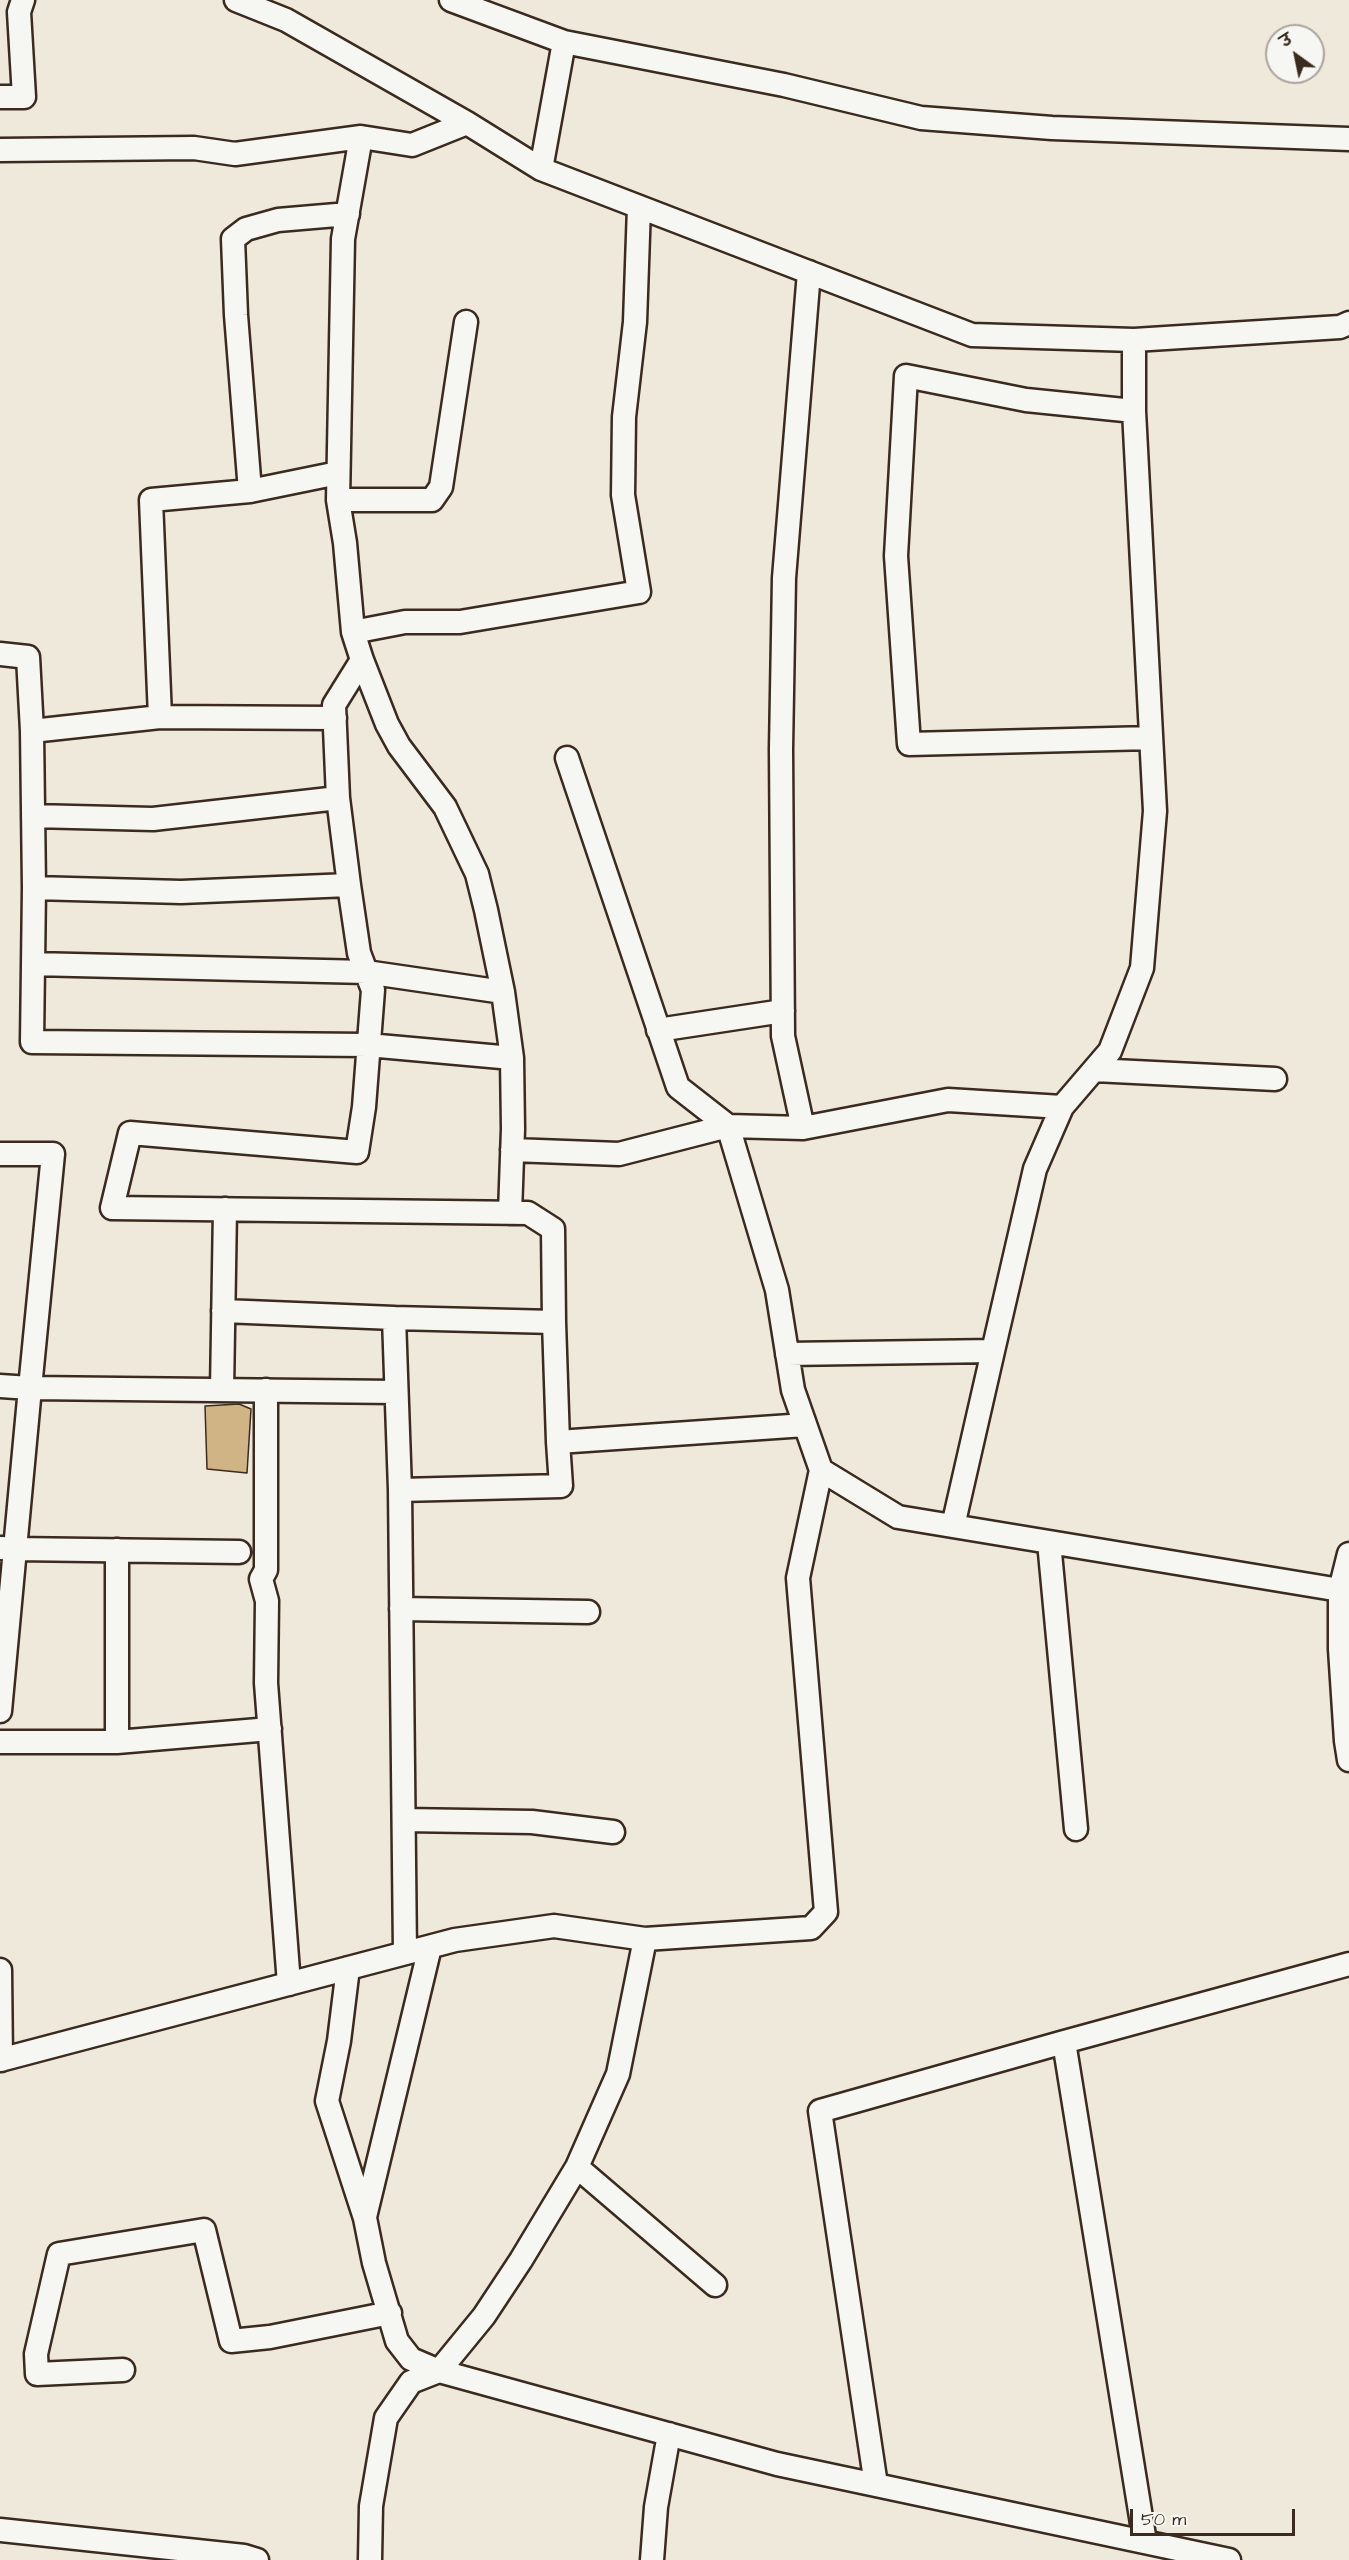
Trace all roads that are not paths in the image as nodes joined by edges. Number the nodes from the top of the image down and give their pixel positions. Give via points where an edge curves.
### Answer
1 (23, 0) edge
2 (236, 0) edge
3 (451, 0) edge
4 (564, 42) junction
5 (0, 97) edge
6 (467, 123) junction
7 (361, 137) junction
8 (1349, 139) edge
9 (0, 150) edge
10 (542, 169) junction
11 (639, 207) junction
12 (348, 214) junction
13 (809, 272) junction
14 (466, 322) dead end
15 (1349, 323) edge
16 (1134, 340) junction
17 (1134, 411) junction
18 (338, 472) junction
19 (250, 491) junction
20 (338, 500) junction
21 (353, 632) junction
22 (0, 654) edge
23 (362, 660) junction
24 (160, 717) junction
25 (335, 718) junction
26 (32, 731) junction
27 (1151, 738) junction
28 (567, 758) dead end
29 (338, 798) junction
30 (33, 816) junction
31 (349, 885) junction
32 (34, 888) junction
33 (33, 964) junction
34 (366, 972) junction
35 (503, 992) junction
36 (783, 1011) junction
37 (658, 1030) junction
38 (368, 1045) junction
39 (512, 1058) junction
40 (1094, 1070) junction
41 (1275, 1079) dead end
42 (1062, 1107) junction
43 (728, 1126) junction
44 (803, 1128) junction
45 (512, 1150) junction
46 (0, 1154) edge
47 (225, 1209) junction
48 (510, 1213) junction
49 (223, 1311) junction
50 (394, 1318) junction
51 (554, 1322) junction
52 (993, 1351) junction
53 (787, 1354) junction
54 (0, 1386) edge
55 (30, 1388) junction
56 (222, 1390) junction
57 (266, 1390) junction
58 (396, 1392) junction
59 (805, 1425) junction
60 (558, 1442) junction
61 (821, 1470) junction
62 (400, 1490) junction
63 (952, 1526) junction
64 (1049, 1542) junction
65 (8, 1548) edge
66 (117, 1550) junction
67 (239, 1552) dead end
68 (1349, 1554) edge
69 (1344, 1593) edge
70 (401, 1609) junction
71 (588, 1612) dead end
72 (0, 1710) edge
73 (270, 1729) junction
74 (0, 1742) edge
75 (117, 1742) junction
76 (1348, 1748) edge
77 (404, 1820) junction
78 (1076, 1829) dead end
79 (613, 1832) dead end
80 (645, 1939) junction
81 (430, 1947) junction
82 (405, 1953) junction
83 (1349, 1964) edge
84 (348, 1968) junction
85 (0, 1970) edge
86 (289, 1984) junction
87 (1064, 2042) junction
88 (1, 2060) edge
89 (577, 2167) junction
90 (364, 2218) junction
91 (715, 2285) dead end
92 (390, 2313) junction
93 (123, 2370) dead end
94 (439, 2371) junction
95 (669, 2434) junction
96 (876, 2485) junction
97 (0, 2529) edge
98 (1144, 2542) junction
99 (152, 2553) edge
100 (257, 2560) edge
101 (370, 2560) edge
102 (652, 2560) edge
103 (1229, 2560) edge

1 - 5 street via 19,12 24,97
2 - 6 street via 286,20
3 - 4 street
4 - 8 street via 784,85 921,118 1052,128
4 - 10 street
6 - 7 street via 412,144
6 - 10 street
7 - 9 street via 236,154 194,148
7 - 12 street
10 - 11 street
11 - 13 street
11 - 21 street via 623,484 639,592 460,622 405,622
12 - 18 street via 343,239
12 - 19 street via 278,220 246,229 233,239
13 - 16 street via 972,334
13 - 36 street via 784,578 780,749
14 - 20 street via 441,487 432,500
15 - 16 street via 1340,327
16 - 17 street
17 - 27 street
17 - 27 street via 1026,400 906,376 896,556 909,744
18 - 19 street
18 - 20 street
19 - 24 street via 151,500
20 - 21 street
21 - 23 street
22 - 26 street via 28,657
23 - 25 street via 334,705
23 - 35 street via 387,724 445,807 477,874
24 - 25 street
24 - 26 street
25 - 29 street
26 - 30 street
27 - 40 street via 1155,811 1142,968 1110,1051
28 - 37 street
29 - 30 street via 153,819
29 - 31 street
30 - 32 street
31 - 32 street via 181,892
31 - 34 street via 359,953
32 - 33 street
33 - 34 street
33 - 38 street via 32,1042
34 - 35 street
34 - 38 street via 373,990
35 - 39 street
36 - 37 street
36 - 44 street via 783,1036
37 - 43 street via 678,1087
38 - 39 street
38 - 47 street via 357,1152 130,1133 112,1208
39 - 45 street
40 - 41 street
40 - 42 street
42 - 44 street via 948,1100
42 - 52 street via 1035,1169
43 - 44 street
43 - 45 street via 619,1154
43 - 53 street via 777,1290
45 - 48 street
46 - 55 street via 53,1154
47 - 48 street
47 - 49 street
48 - 51 street via 528,1213 552,1229
49 - 50 street
49 - 56 street
50 - 51 street
50 - 58 street
51 - 60 street
52 - 53 street
52 - 63 street
53 - 59 street via 793,1390
54 - 55 street
55 - 56 street
55 - 65 street
56 - 57 street
57 - 58 street
57 - 73 street via 266,1570 261,1580 267,1601
58 - 62 street
59 - 60 street
59 - 61 street
60 - 62 street via 561,1486
61 - 63 street via 898,1517
61 - 80 street via 798,1578 826,1912 812,1928
62 - 70 street
63 - 64 street
64 - 69 street
64 - 78 street
65 - 66 street
65 - 72 street
66 - 67 street
66 - 75 street
68 - 69 street
69 - 76 street via 1340,1649
70 - 71 street
70 - 77 street
73 - 75 street
73 - 86 street
74 - 75 street
77 - 79 street via 532,1822
77 - 82 street
80 - 81 street via 555,1926
80 - 89 street via 618,2074
81 - 82 street
81 - 90 street
82 - 84 street
83 - 87 street
84 - 86 street
84 - 90 street via 327,2101
85 - 88 street
86 - 88 street
87 - 96 street via 820,2111
87 - 98 street
89 - 91 street
89 - 94 street via 484,2316
90 - 92 street
92 - 93 street via 231,2341 204,2230 59,2254 36,2354 37,2374
92 - 94 street via 404,2352
94 - 95 street
94 - 101 street via 411,2382 386,2418 370,2506
95 - 96 street via 777,2464
95 - 102 street via 656,2507
96 - 98 street
97 - 99 street
98 - 103 street
99 - 100 street via 244,2556

